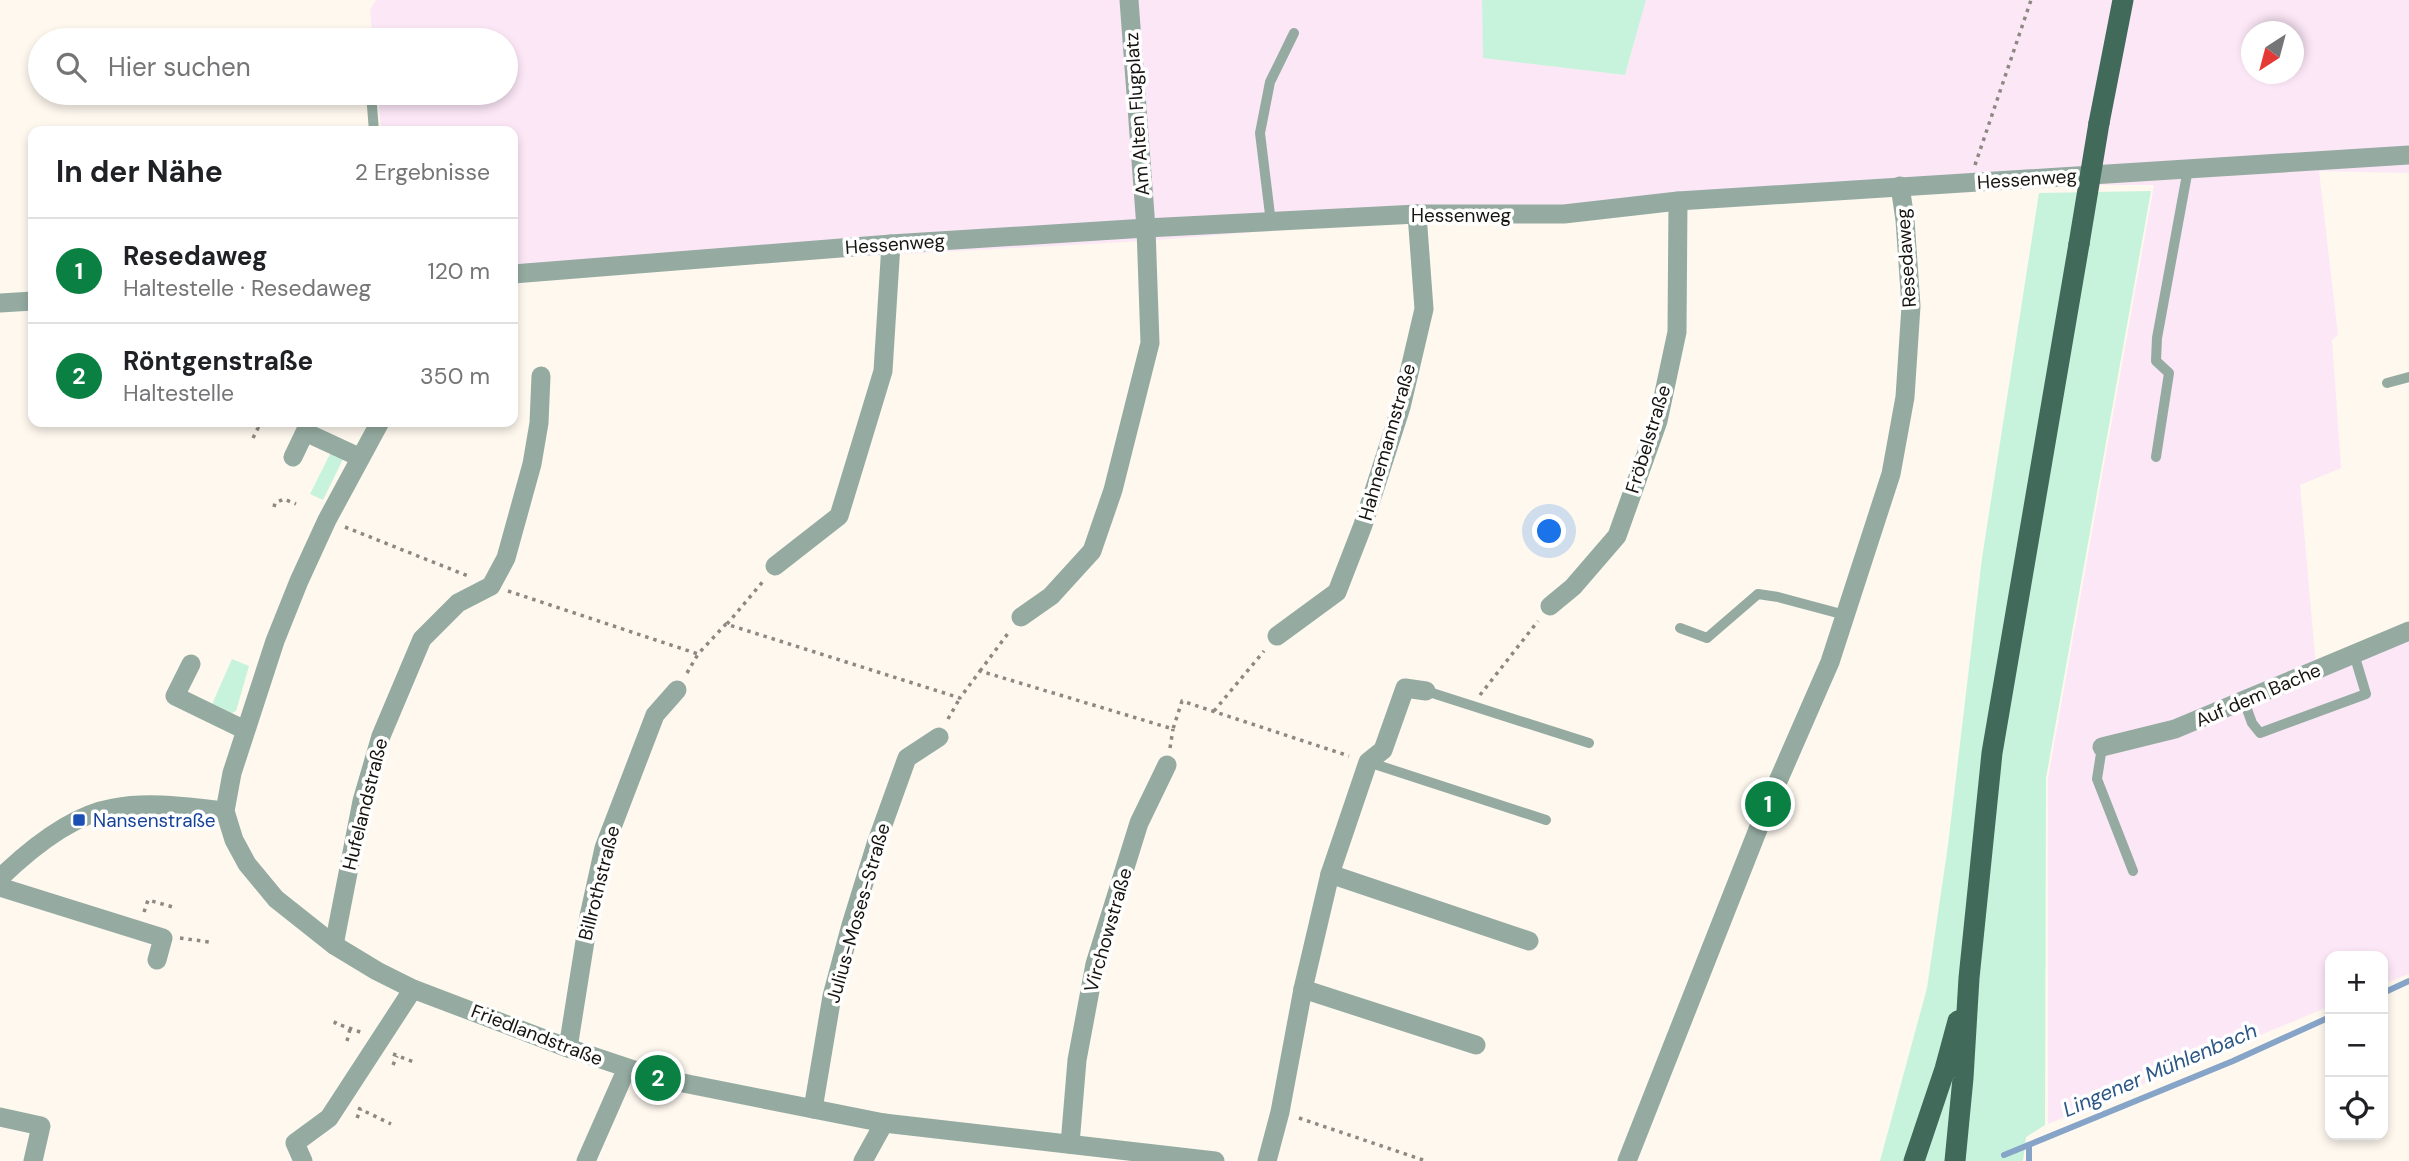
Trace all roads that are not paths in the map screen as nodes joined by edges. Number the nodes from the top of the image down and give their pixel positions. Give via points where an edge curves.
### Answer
1 (1129, 0) edge
2 (2123, 0) edge
3 (1294, 33) dead end
4 (372, 105) edge
5 (374, 126) edge
6 (2409, 155) edge
7 (2188, 169) junction
8 (1899, 186) junction
9 (1678, 201) junction
10 (1418, 214) junction
11 (1271, 223) junction
12 (1146, 228) junction
13 (891, 244) junction
14 (518, 274) edge
15 (28, 301) edge
16 (0, 303) edge
17 (541, 376) dead end
18 (2409, 377) edge
19 (2387, 383) dead end
20 (377, 427) edge
21 (293, 457) dead end
22 (359, 457) junction
23 (2157, 457) dead end
24 (775, 566) road end
25 (1550, 606) road end
26 (1845, 615) junction
27 (1021, 617) road end
28 (1680, 628) dead end
29 (2409, 631) edge
30 (1277, 636) road end
31 (2354, 654) junction
32 (191, 664) dead end
33 (677, 690) dead end
34 (1426, 691) joint
35 (2244, 701) junction
36 (245, 730) junction
37 (939, 737) road end
38 (1589, 743) dead end
39 (2102, 747) joint
40 (1368, 762) junction
41 (1167, 765) dead end
42 (225, 811) junction
43 (1546, 820) dead end
44 (2133, 872) dead end
45 (1329, 874) junction
46 (0, 878) edge
47 (0, 887) edge
48 (1529, 941) dead end
49 (334, 945) junction
50 (157, 960) dead end
51 (1969, 978) junction
52 (413, 989) junction
53 (1303, 989) junction
54 (1476, 1045) dead end
55 (568, 1048) junction
56 (627, 1068) junction
57 (813, 1109) junction
58 (0, 1117) edge
59 (884, 1124) junction
60 (1070, 1144) junction
61 (1155, 1157) edge
62 (33, 1161) edge
63 (303, 1161) edge
64 (586, 1161) edge
65 (863, 1161) edge
66 (1215, 1161) edge
67 (1267, 1161) edge
68 (1627, 1161) edge
69 (1914, 1161) edge
70 (1955, 1161) edge

1 - 12 street, Am Alten Flugplatz
2 - 51 main road, bridge via 1992,753
3 - 11 lane via 1269,82 1260,133
4 - 5 lane
6 - 7 street, Hessenweg
7 - 8 street, Hessenweg
7 - 23 lane via 2157,338 2156,360 2169,373
8 - 9 street, Hessenweg
8 - 26 street, Resedaweg via 1906,220 1911,306 1905,397 1891,474
9 - 10 street, Hessenweg via 1564,214
9 - 25 street, Fröbelstraße via 1677,332 1658,421 1617,536
10 - 11 street, Hessenweg
10 - 30 street, Hahnemannstraße via 1424,309 1401,407 1363,525 1337,592
11 - 12 street, Hessenweg
12 - 13 street, Hessenweg
12 - 27 street, Am Alten Flugplatz via 1150,343 1113,490 1092,551 1051,596
13 - 14 street, Hessenweg
13 - 24 street via 883,371 839,516
15 - 16 street
17 - 49 street, Hufelandstraße via 532,464 506,558 491,586 458,603 422,639 416,652 381,736 362,802
18 - 19 lane
20 - 22 street, Friedlandstraße
21 - 22 street via 305,432
22 - 36 street, Friedlandstraße via 275,641
26 - 28 lane via 1758,594 1707,638
26 - 68 street, Resedaweg
29 - 31 street, Auf dem Bache
31 - 35 street, Auf dem Bache
31 - 35 lane via 2366,694 2260,733
32 - 36 street via 175,696
33 - 55 street, Billrothstraße via 655,715 604,848
34 - 38 lane
34 - 40 street via 1405,688 1383,750
35 - 39 street, Auf dem Bache via 2175,729
36 - 42 street, Friedlandstraße
37 - 57 street, Julius-Moses-Straße via 907,758 876,844 832,996
39 - 44 lane via 2097,779
40 - 43 lane
40 - 45 street
41 - 60 street, Virchowstraße via 1139,823 1095,964 1077,1060
42 - 46 street via 147,804 111,808 79,820
42 - 49 street, Friedlandstraße via 247,864 276,899
45 - 48 street
45 - 53 street
47 - 50 street via 163,938
49 - 52 street, Friedlandstraße
51 - 69 main road
51 - 70 main road
52 - 55 street, Friedlandstraße
52 - 63 street via 329,1118 295,1143
53 - 54 street
53 - 67 street
55 - 56 street, Friedlandstraße
56 - 57 street, Friedlandstraße
56 - 64 street
57 - 59 street, Friedlandstraße
58 - 62 street via 41,1126
59 - 60 street, Friedlandstraße
59 - 65 street
60 - 61 street, Friedlandstraße
61 - 66 street, Friedlandstraße

